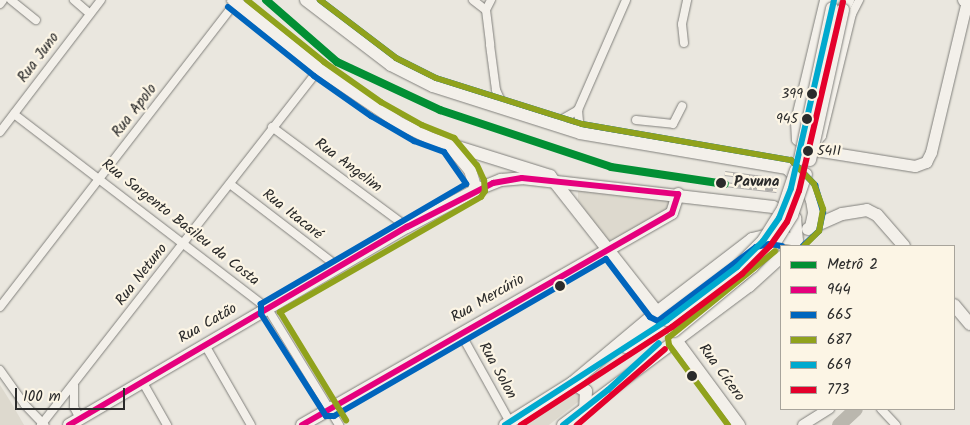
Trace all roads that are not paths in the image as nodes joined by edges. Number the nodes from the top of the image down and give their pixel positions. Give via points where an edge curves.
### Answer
1 (11, 0) edge
2 (74, 0) edge
3 (101, 0) edge
4 (306, 0) edge
5 (473, 0) edge
6 (491, 0) edge
7 (626, 0) edge
8 (687, 0) edge
9 (859, 0) edge
10 (234, 1) edge
11 (967, 1) edge
12 (837, 4) edge
13 (486, 10) junction
14 (90, 14) junction
15 (36, 20) dead end
16 (684, 44) dead end
17 (319, 69) junction
18 (496, 90) junction
19 (498, 106) junction
20 (682, 106) dead end
21 (578, 110) junction
22 (14, 114) junction
23 (636, 120) dead end
24 (554, 124) junction
25 (272, 127) junction
26 (0, 132) edge
27 (580, 133) junction
28 (448, 144) junction
29 (808, 148) junction
30 (100, 178) junction
31 (555, 182) junction
32 (230, 184) junction
33 (806, 189) junction
34 (476, 190) junction
35 (678, 194) junction
36 (788, 212) junction
37 (407, 227) junction
38 (810, 227) junction
39 (795, 242) edge
40 (185, 243) junction
41 (903, 245) edge
42 (608, 248) junction
43 (780, 258) edge
44 (338, 267) junction
45 (0, 307) edge
46 (268, 308) junction
47 (956, 308) edge
48 (970, 324) edge
49 (669, 326) junction
50 (461, 334) junction
51 (205, 345) junction
52 (0, 370) edge
53 (142, 381) junction
54 (572, 383) junction
55 (74, 384) junction
56 (330, 408) junction
57 (585, 408) junction
58 (827, 410) edge
59 (882, 410) edge
60 (77, 423) edge
61 (507, 423) edge
62 (43, 425) edge
63 (167, 425) edge
64 (251, 425) edge
65 (302, 425) edge
66 (339, 425) edge
67 (563, 425) edge
68 (739, 425) edge
69 (803, 425) edge
70 (896, 425) edge

1 - 15 street
2 - 14 street
3 - 14 street, Rua Juno
4 - 19 main road via 405,74
5 - 13 street
6 - 13 street
7 - 21 street
8 - 16 street via 682,24
9 - 29 street via 852,14 822,136 817,144
10 - 17 main road
10 - 30 street, Rua Apolo
11 - 29 main road via 926,162 910,166
12 - 29 main road via 796,121 796,136
12 - 49 main road, bridge via 800,159 779,218 763,241 737,267
13 - 18 street
14 - 22 street, Rua Juno
17 - 25 street, Rua Netuno
17 - 28 main road via 401,124
18 - 19 street
18 - 19 street
19 - 24 main road
20 - 23 street via 673,124
21 - 24 street
21 - 27 street
22 - 26 street, Rua Juno
22 - 30 street, Rua Sargento Basileu da Costa
24 - 27 main road
25 - 32 street, Rua Netuno
25 - 37 street, Rua Angelim
27 - 33 main road via 782,167
28 - 31 main road via 542,172
28 - 34 main road via 470,170
30 - 40 street, Rua Sargento Basileu da Costa
30 - 45 street, Rua Apolo
31 - 34 main road, Rua Catão via 513,178
31 - 35 main road, Rua Catão
31 - 42 main road, Rua Cícero
32 - 40 street, Rua Netuno
32 - 44 street, Rua Itacaré
33 - 36 main road
33 - 38 main road via 814,206
34 - 37 main road, Rua Catão
35 - 36 main road, Rua Catão via 734,200
35 - 42 main road, Rua Mercúrio via 672,213
36 - 39 main road via 796,221
37 - 44 main road, Rua Catão
38 - 39 main road
38 - 41 main road via 847,213 867,210 877,215
39 - 49 main road via 768,235 752,239
40 - 46 street, Rua Sargento Basileu da Costa
40 - 55 street, Rua Netuno
42 - 49 main road, Rua Cícero
42 - 50 main road, Rua Mercúrio
43 - 49 main road via 749,286
44 - 46 main road, Rua Catão
46 - 51 main road, Rua Catão
46 - 56 street, Rua Sargento Basileu da Costa
47 - 48 main road
49 - 54 main road via 588,369
49 - 57 main road via 608,390
49 - 68 main road, Rua Cícero
50 - 56 main road, Rua Mercúrio
50 - 61 street, Rua Solon
51 - 53 main road, Rua Catão
51 - 64 street
52 - 62 street
53 - 60 main road, Rua Catão
53 - 63 street
54 - 57 main road via 586,391
54 - 61 main road
55 - 60 street
55 - 62 street, Rua Netuno
56 - 65 main road, Rua Mercúrio
56 - 66 street, Rua Sargento Basileu da Costa
57 - 67 main road
58 - 69 street
59 - 70 street

